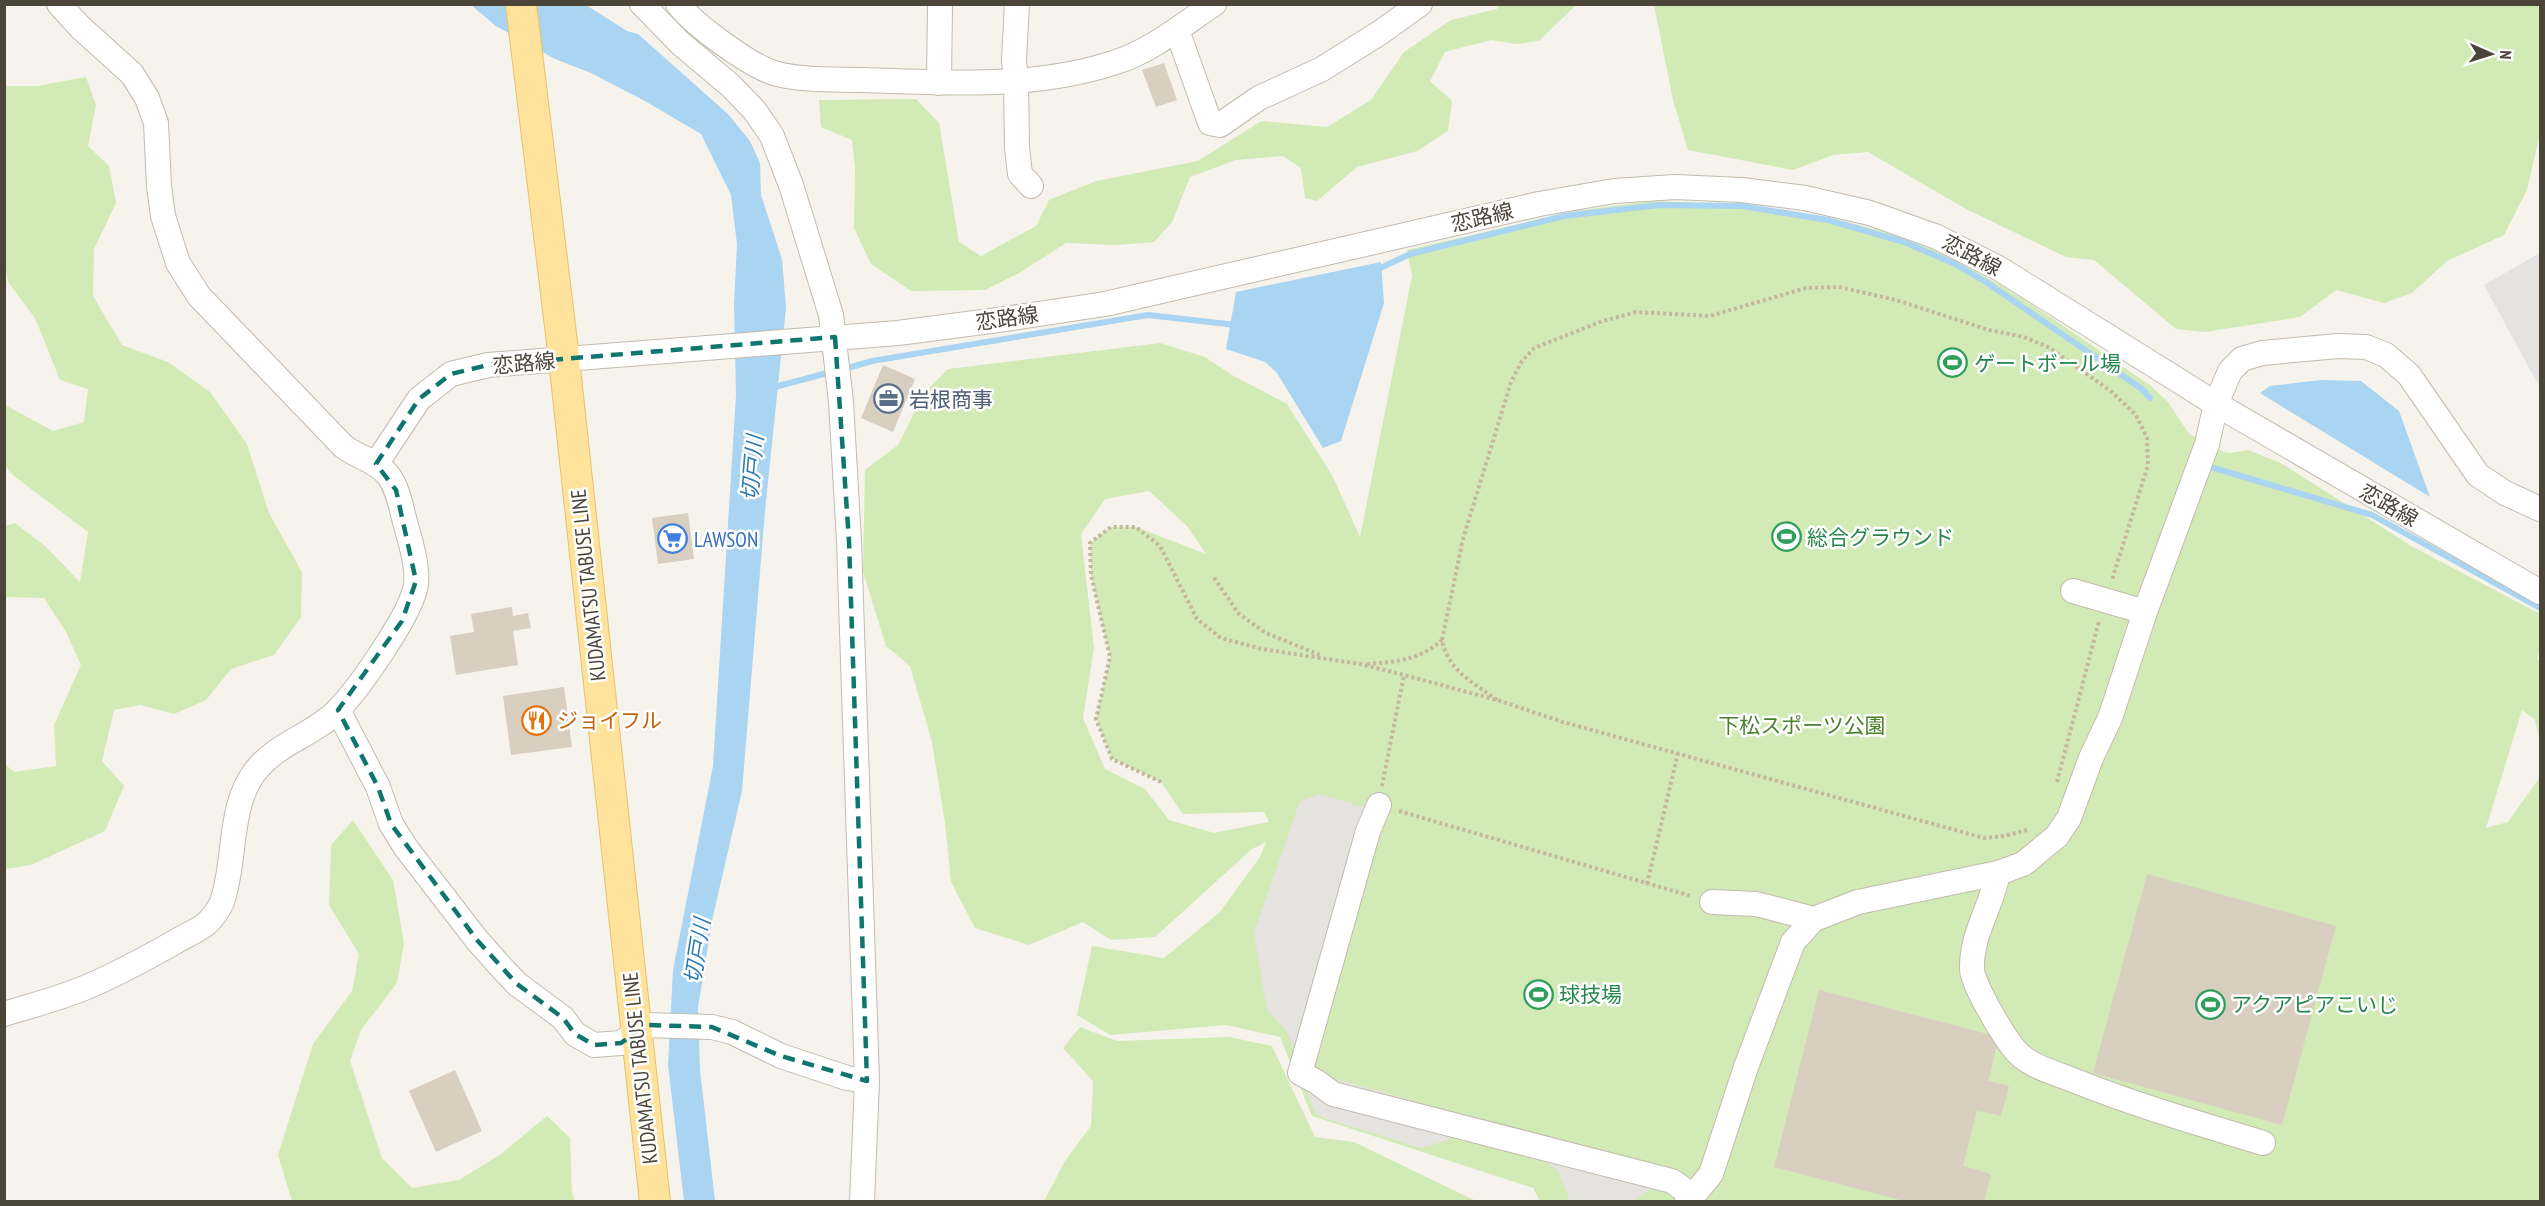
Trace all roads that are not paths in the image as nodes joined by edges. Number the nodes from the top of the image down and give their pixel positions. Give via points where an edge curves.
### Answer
1 (59, 4) edge
2 (521, 4) edge
3 (642, 4) edge
4 (678, 4) edge
5 (940, 4) edge
6 (1017, 4) edge
7 (1420, 4) edge
8 (1208, 6) edge
9 (1177, 30) junction
10 (1016, 80) junction
11 (939, 83) junction
12 (1031, 186) dead end
13 (835, 337) junction
14 (564, 359) junction
15 (2216, 404) junction
16 (376, 464) junction
17 (2541, 509) edge
18 (2073, 591) dead end
19 (2541, 592) edge
20 (2145, 612) junction
21 (338, 710) junction
22 (1379, 805) road end
23 (1998, 873) junction
24 (1712, 902) road end
25 (1815, 919) junction
26 (4, 1014) edge
27 (649, 1028) junction
28 (867, 1081) junction
29 (2264, 1143) dead end
30 (1690, 1199) edge
31 (654, 1202) edge
32 (862, 1202) edge

1 - 16 street via 132,74 147,98 156,123 163,216 178,263 198,296 343,446
2 - 14 main road, KUDAMATSU TABUSE LINE
3 - 13 street via 731,86 772,136 820,276
4 - 11 street via 706,31 773,72 803,78
5 - 11 street
6 - 10 street
7 - 9 street via 1322,69 1259,98 1220,125 1210,123
8 - 9 street
9 - 10 street via 1147,50 1116,62 1065,75
10 - 11 street
10 - 12 street via 1020,174
13 - 14 street, 恋路線
13 - 15 street, 恋路線 via 909,332 1105,304 1539,204 1614,191 1720,189 1805,198 1870,213 1937,237 2000,269
13 - 28 street via 849,540
14 - 16 street, 恋路線 via 488,365 451,374 419,399
14 - 27 main road, KUDAMATSU TABUSE LINE
15 - 17 street via 2230,371 2242,359 2262,353 2366,347 2386,355 2409,375 2478,475 2505,493
15 - 19 street, 恋路線
15 - 20 street via 2206,444
16 - 21 street via 396,490 416,581 413,599 402,621
18 - 20 street
20 - 23 street via 2110,718 2069,818 2058,836 2023,864
21 - 26 street via 315,729 279,749 258,768 237,816 221,904 207,923 82,989
21 - 27 street via 406,848 477,940 517,984 563,1018 575,1034 594,1045 621,1043
22 - 30 street via 1368,831 1300,1073 1333,1094 1672,1181
23 - 25 street via 1858,902
23 - 29 street via 1995,890 1980,922 1972,971 1978,990 2018,1054 2034,1065 2121,1099
24 - 25 street via 1756,904
25 - 30 street via 1793,942 1711,1174
27 - 28 street via 712,1027 732,1032 781,1056
27 - 31 main road, KUDAMATSU TABUSE LINE
28 - 32 street

